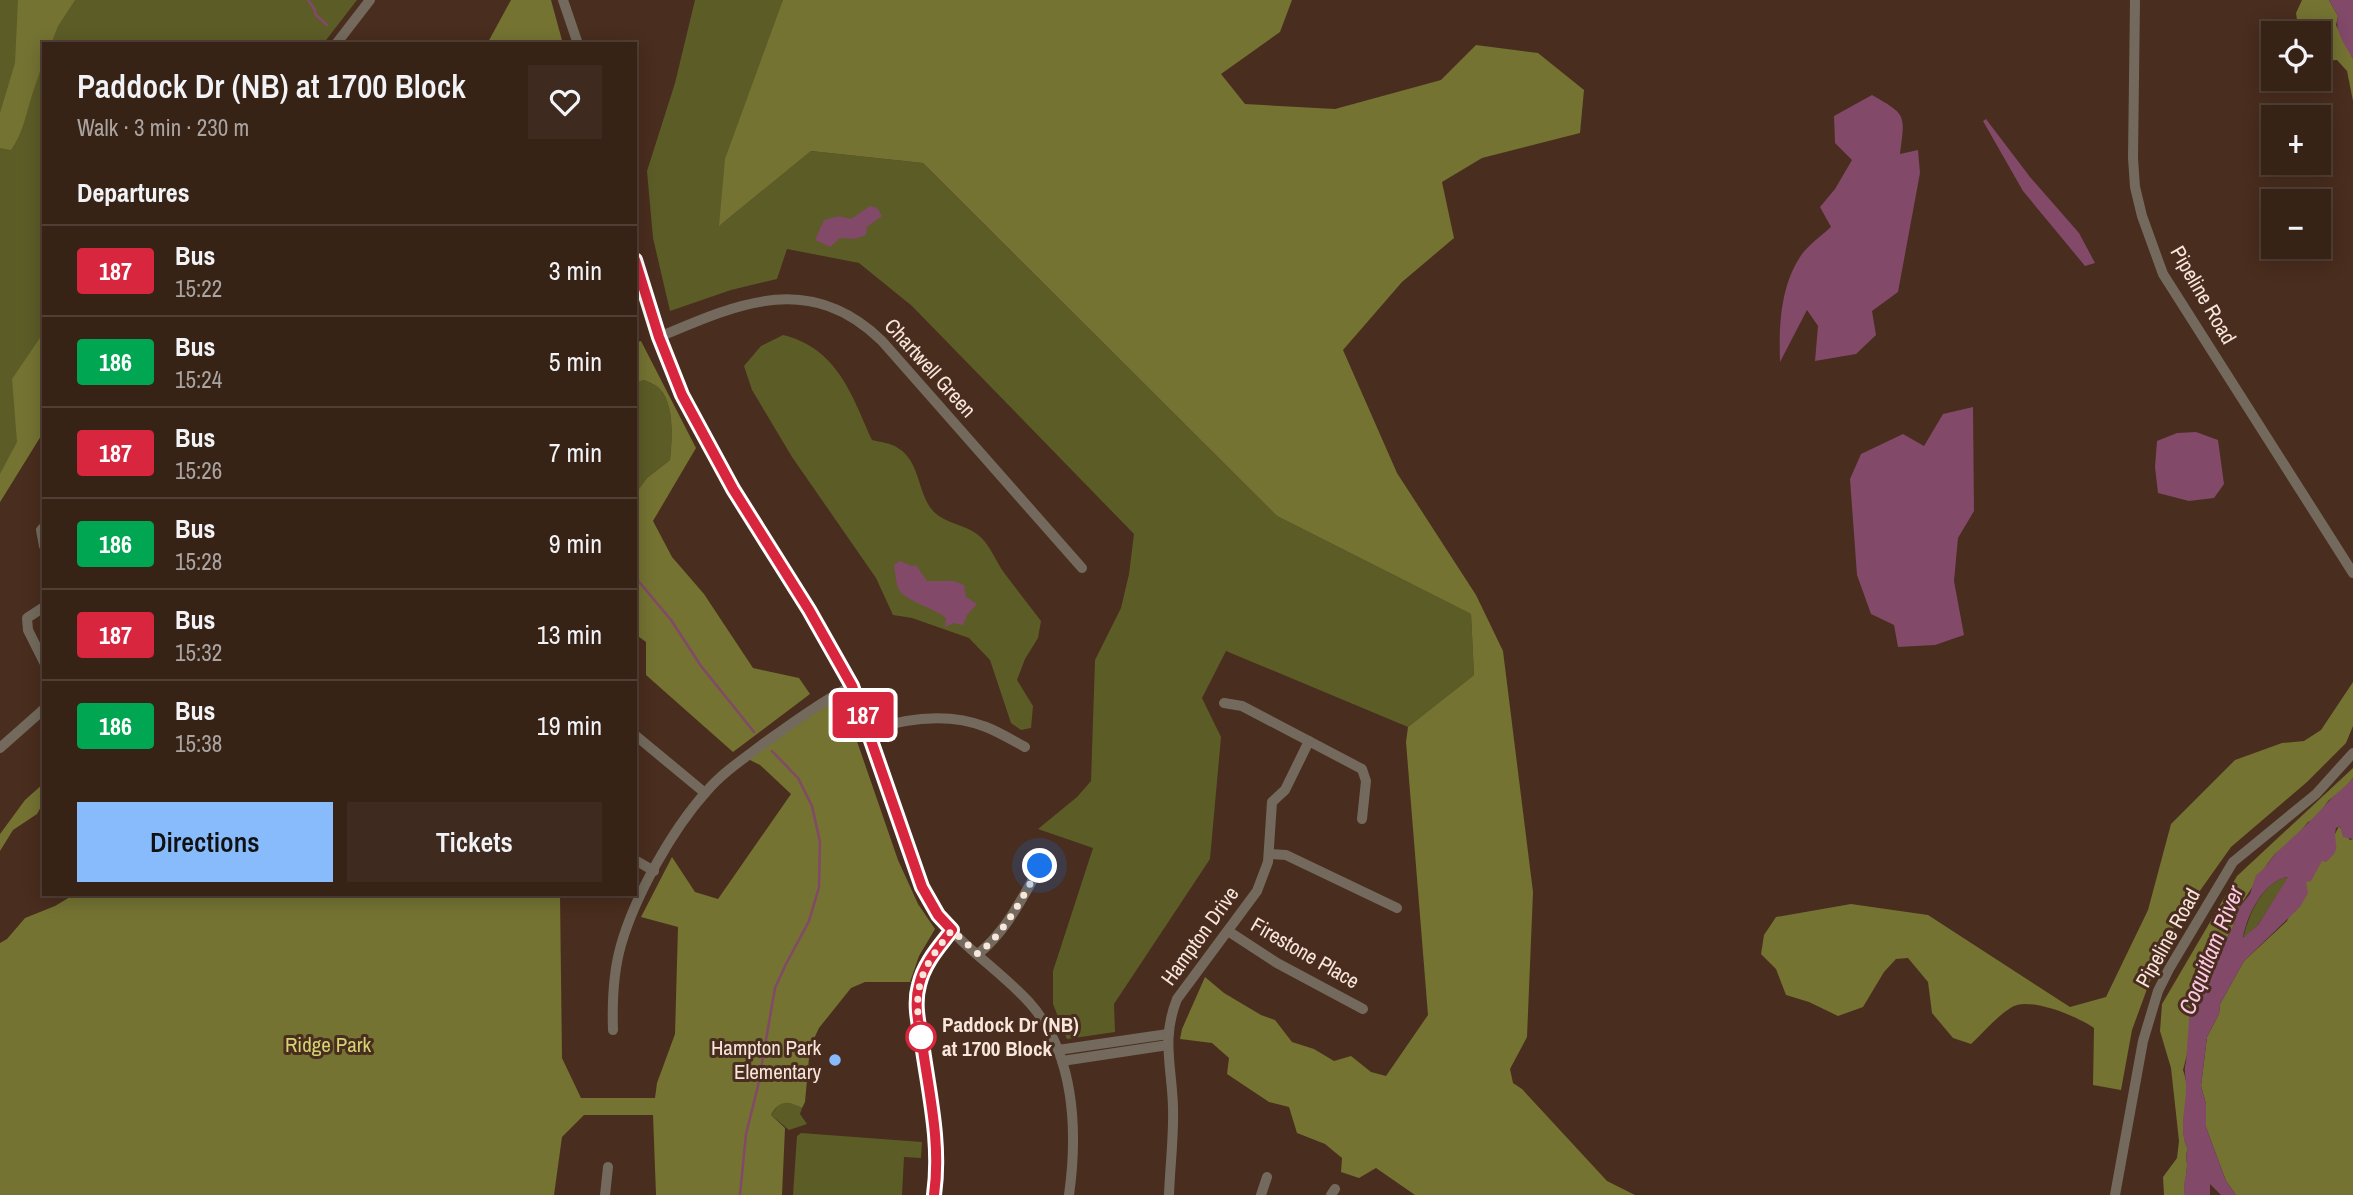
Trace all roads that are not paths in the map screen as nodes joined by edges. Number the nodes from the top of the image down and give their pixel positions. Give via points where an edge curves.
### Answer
1 (370, 0) edge
2 (563, 0) edge
3 (2135, 0) edge
4 (338, 42) edge
5 (577, 42) edge
6 (637, 266) edge
7 (659, 337) junction
8 (1082, 568) dead end
9 (2353, 573) edge
10 (42, 608) edge
11 (42, 658) edge
12 (852, 686) junction
13 (1224, 704) dead end
14 (42, 711) edge
15 (869, 730) junction
16 (637, 738) edge
17 (1309, 741) junction
18 (1025, 747) dead end
19 (0, 748) edge
20 (2353, 753) edge
21 (705, 793) junction
22 (1362, 819) dead end
23 (1269, 854) junction
24 (1046, 857) dead end
25 (637, 861) edge
26 (654, 871) junction
27 (1397, 908) dead end
28 (952, 930) junction
29 (1228, 931) junction
30 (978, 954) junction
31 (1363, 1009) dead end
32 (613, 1030) dead end
33 (1168, 1039) junction
34 (1060, 1055) junction
35 (608, 1167) dead end
36 (1267, 1177) dead end
37 (604, 1195) edge
38 (933, 1195) edge
39 (1069, 1195) edge
40 (1169, 1195) edge
41 (1261, 1195) edge
42 (2115, 1195) edge

1 - 4 street
2 - 5 street
3 - 9 street, Pipeline Road via 2135,187 2163,274
6 - 7 street
7 - 8 street, Chartwell Green via 725,309 776,298 814,301 865,324
7 - 12 street via 682,395 733,489
10 - 11 street via 27,618
12 - 15 street
12 - 21 street via 820,703 741,760
13 - 17 street via 1242,706
14 - 19 street
15 - 18 street via 898,721 956,719 986,727
15 - 28 street via 922,887
16 - 21 street
17 - 22 street via 1362,769 1366,781
17 - 23 street, Hampton Drive via 1285,790 1272,802
20 - 42 street, Pipeline Road via 2316,794 2233,862 2169,969 2143,1041
21 - 26 street via 669,841
23 - 27 street via 1286,855
23 - 29 street, Hampton Drive via 1257,891
24 - 30 street via 1005,928
25 - 26 street
26 - 32 street via 621,944 613,986
28 - 30 street
28 - 38 street via 930,958 918,985 917,1010 936,1141
29 - 31 street, Firestone Place
29 - 33 street, Hampton Drive via 1177,999
30 - 34 street via 1029,1002
33 - 34 street
33 - 40 street, Hampton Drive via 1173,1109
34 - 39 street via 1069,1083 1073,1124
35 - 37 street
36 - 41 street

